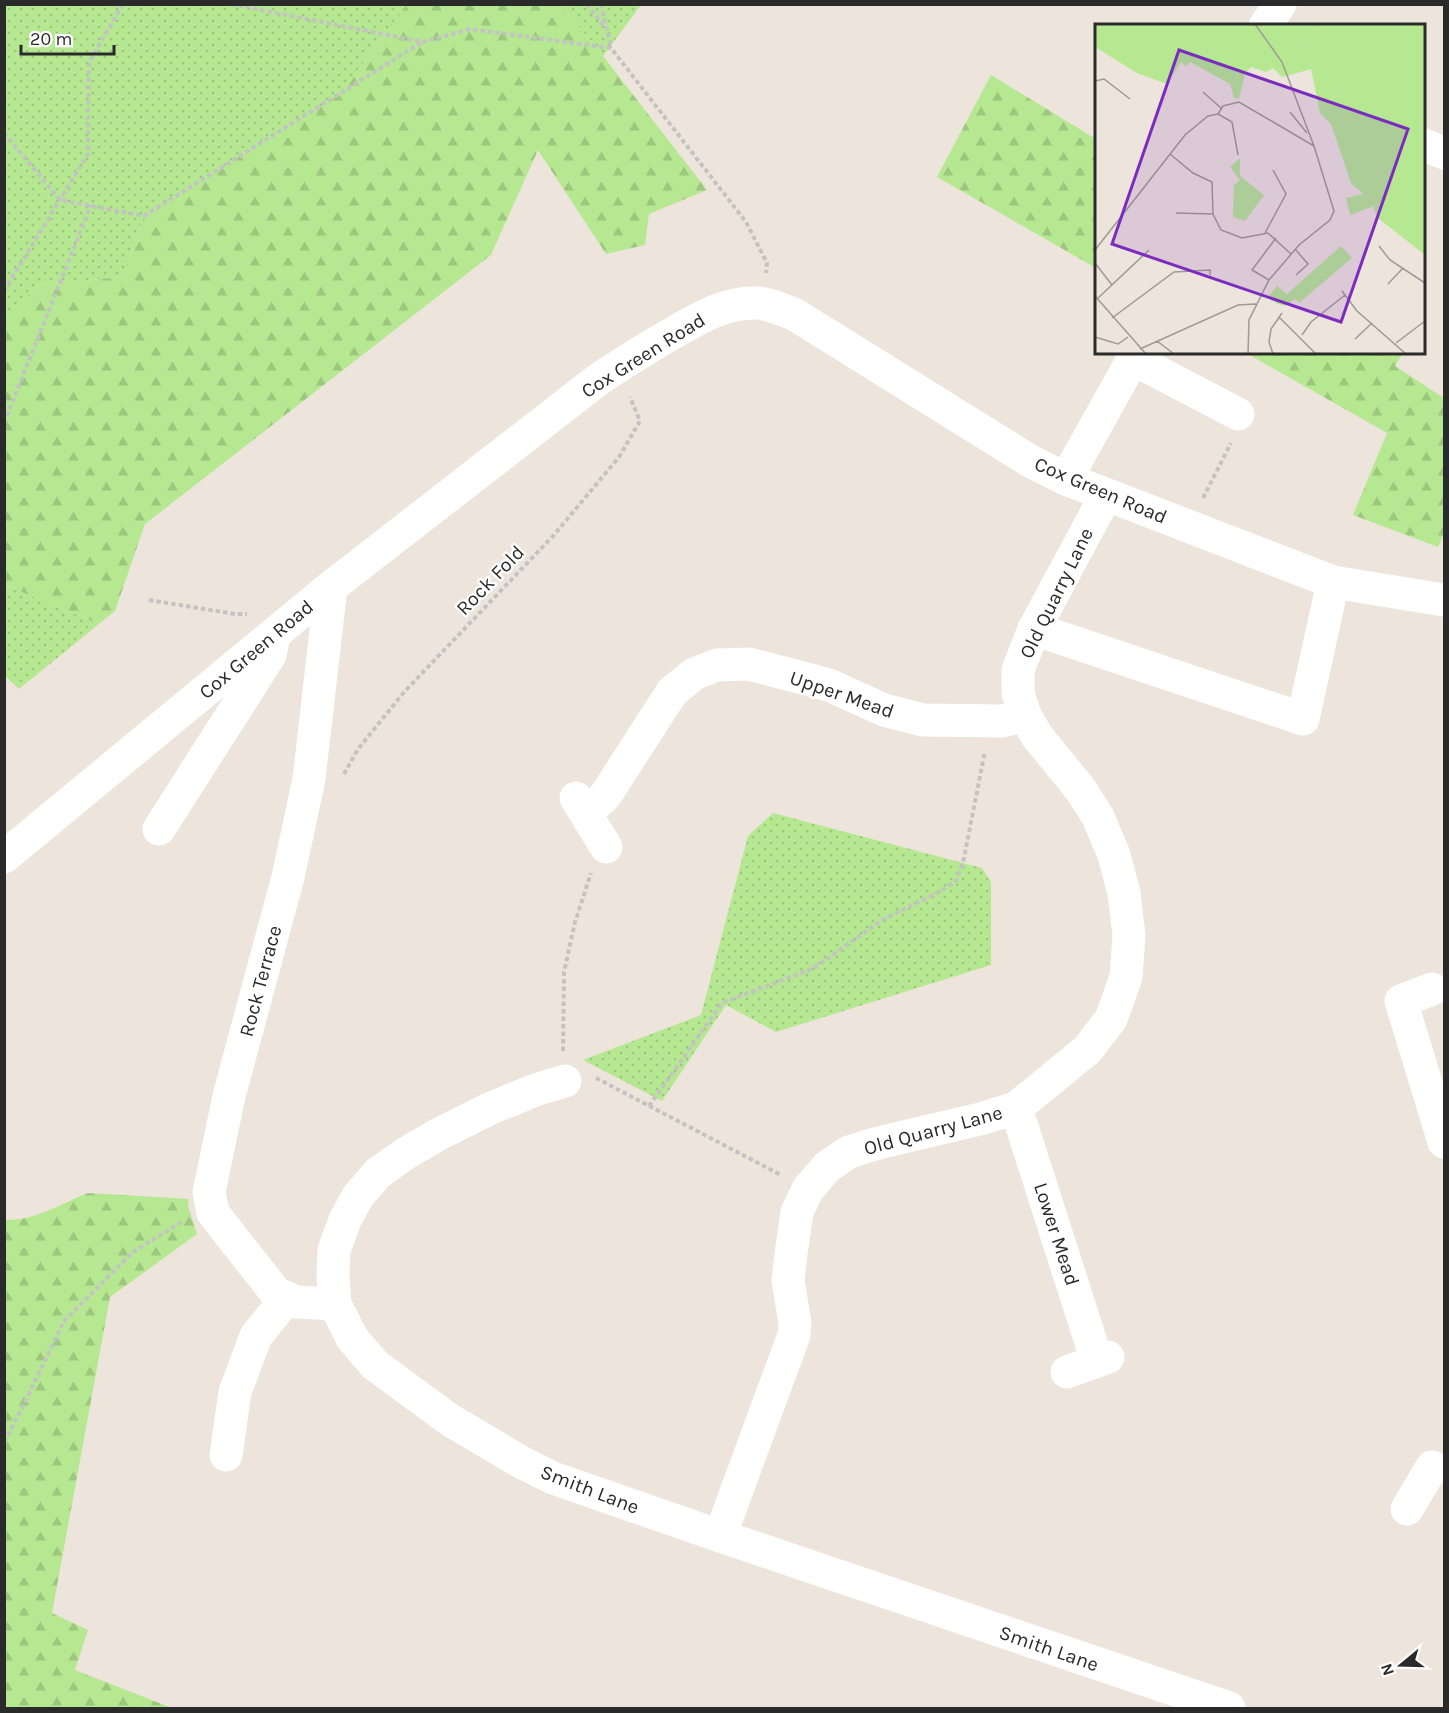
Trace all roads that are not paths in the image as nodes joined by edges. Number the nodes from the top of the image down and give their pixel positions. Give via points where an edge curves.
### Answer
1 (1280, 4) edge
2 (1266, 24) edge
3 (1425, 145) edge
4 (1444, 153) edge
5 (1238, 414) road end
6 (1066, 479) junction
7 (1106, 495) junction
8 (1333, 582) junction
9 (331, 587) junction
10 (1444, 600) edge
11 (285, 624) junction
12 (1034, 629) junction
13 (1025, 715) junction
14 (159, 829) dead end
15 (606, 847) road end
16 (4, 857) edge
17 (1432, 989) dead end
18 (566, 1087) road end
19 (1016, 1108) junction
20 (1444, 1142) edge
21 (287, 1298) junction
22 (335, 1304) junction
23 (1091, 1363) dead end
24 (226, 1455) dead end
25 (1428, 1465) edge
26 (1407, 1509) dead end
27 (720, 1536) junction
28 (1229, 1708) edge

1 - 2 street
3 - 4 street
5 - 6 street via 1133,359
6 - 7 street, Cox Green Road
6 - 9 street, Cox Green Road via 1030,461 794,314 761,303 742,304 702,317 618,366
7 - 8 street, Cox Green Road
7 - 12 street, Old Quarry Lane
8 - 10 street, Cox Green Road
8 - 12 street via 1303,719
9 - 11 street, Cox Green Road
9 - 21 street, Rock Terrace via 309,779 288,877 229,1096 209,1192 213,1213 276,1293
11 - 14 street via 270,655
11 - 16 street, Cox Green Road
12 - 13 street, Old Quarry Lane via 1018,670 1018,693
13 - 15 street, Upper Mead via 1002,721 923,720 884,710 829,685 749,664 717,665 694,674 672,692 607,793 602,799 581,805
13 - 19 street, Old Quarry Lane via 1098,817 1124,893 1129,935 1126,977 1111,1019 1087,1050
17 - 20 street via 1401,1001
18 - 22 street, Smith Lane via 538,1089 481,1113 378,1173 358,1196 334,1250
19 - 23 street, Lower Mead
19 - 27 street, Old Quarry Lane via 849,1152 827,1167 808,1189 797,1212 790,1254 788,1281 794,1335
21 - 22 street
21 - 24 street via 256,1335 235,1392
22 - 27 street, Smith Lane via 352,1338 375,1365 450,1420 553,1478
25 - 26 street
27 - 28 street, Smith Lane

